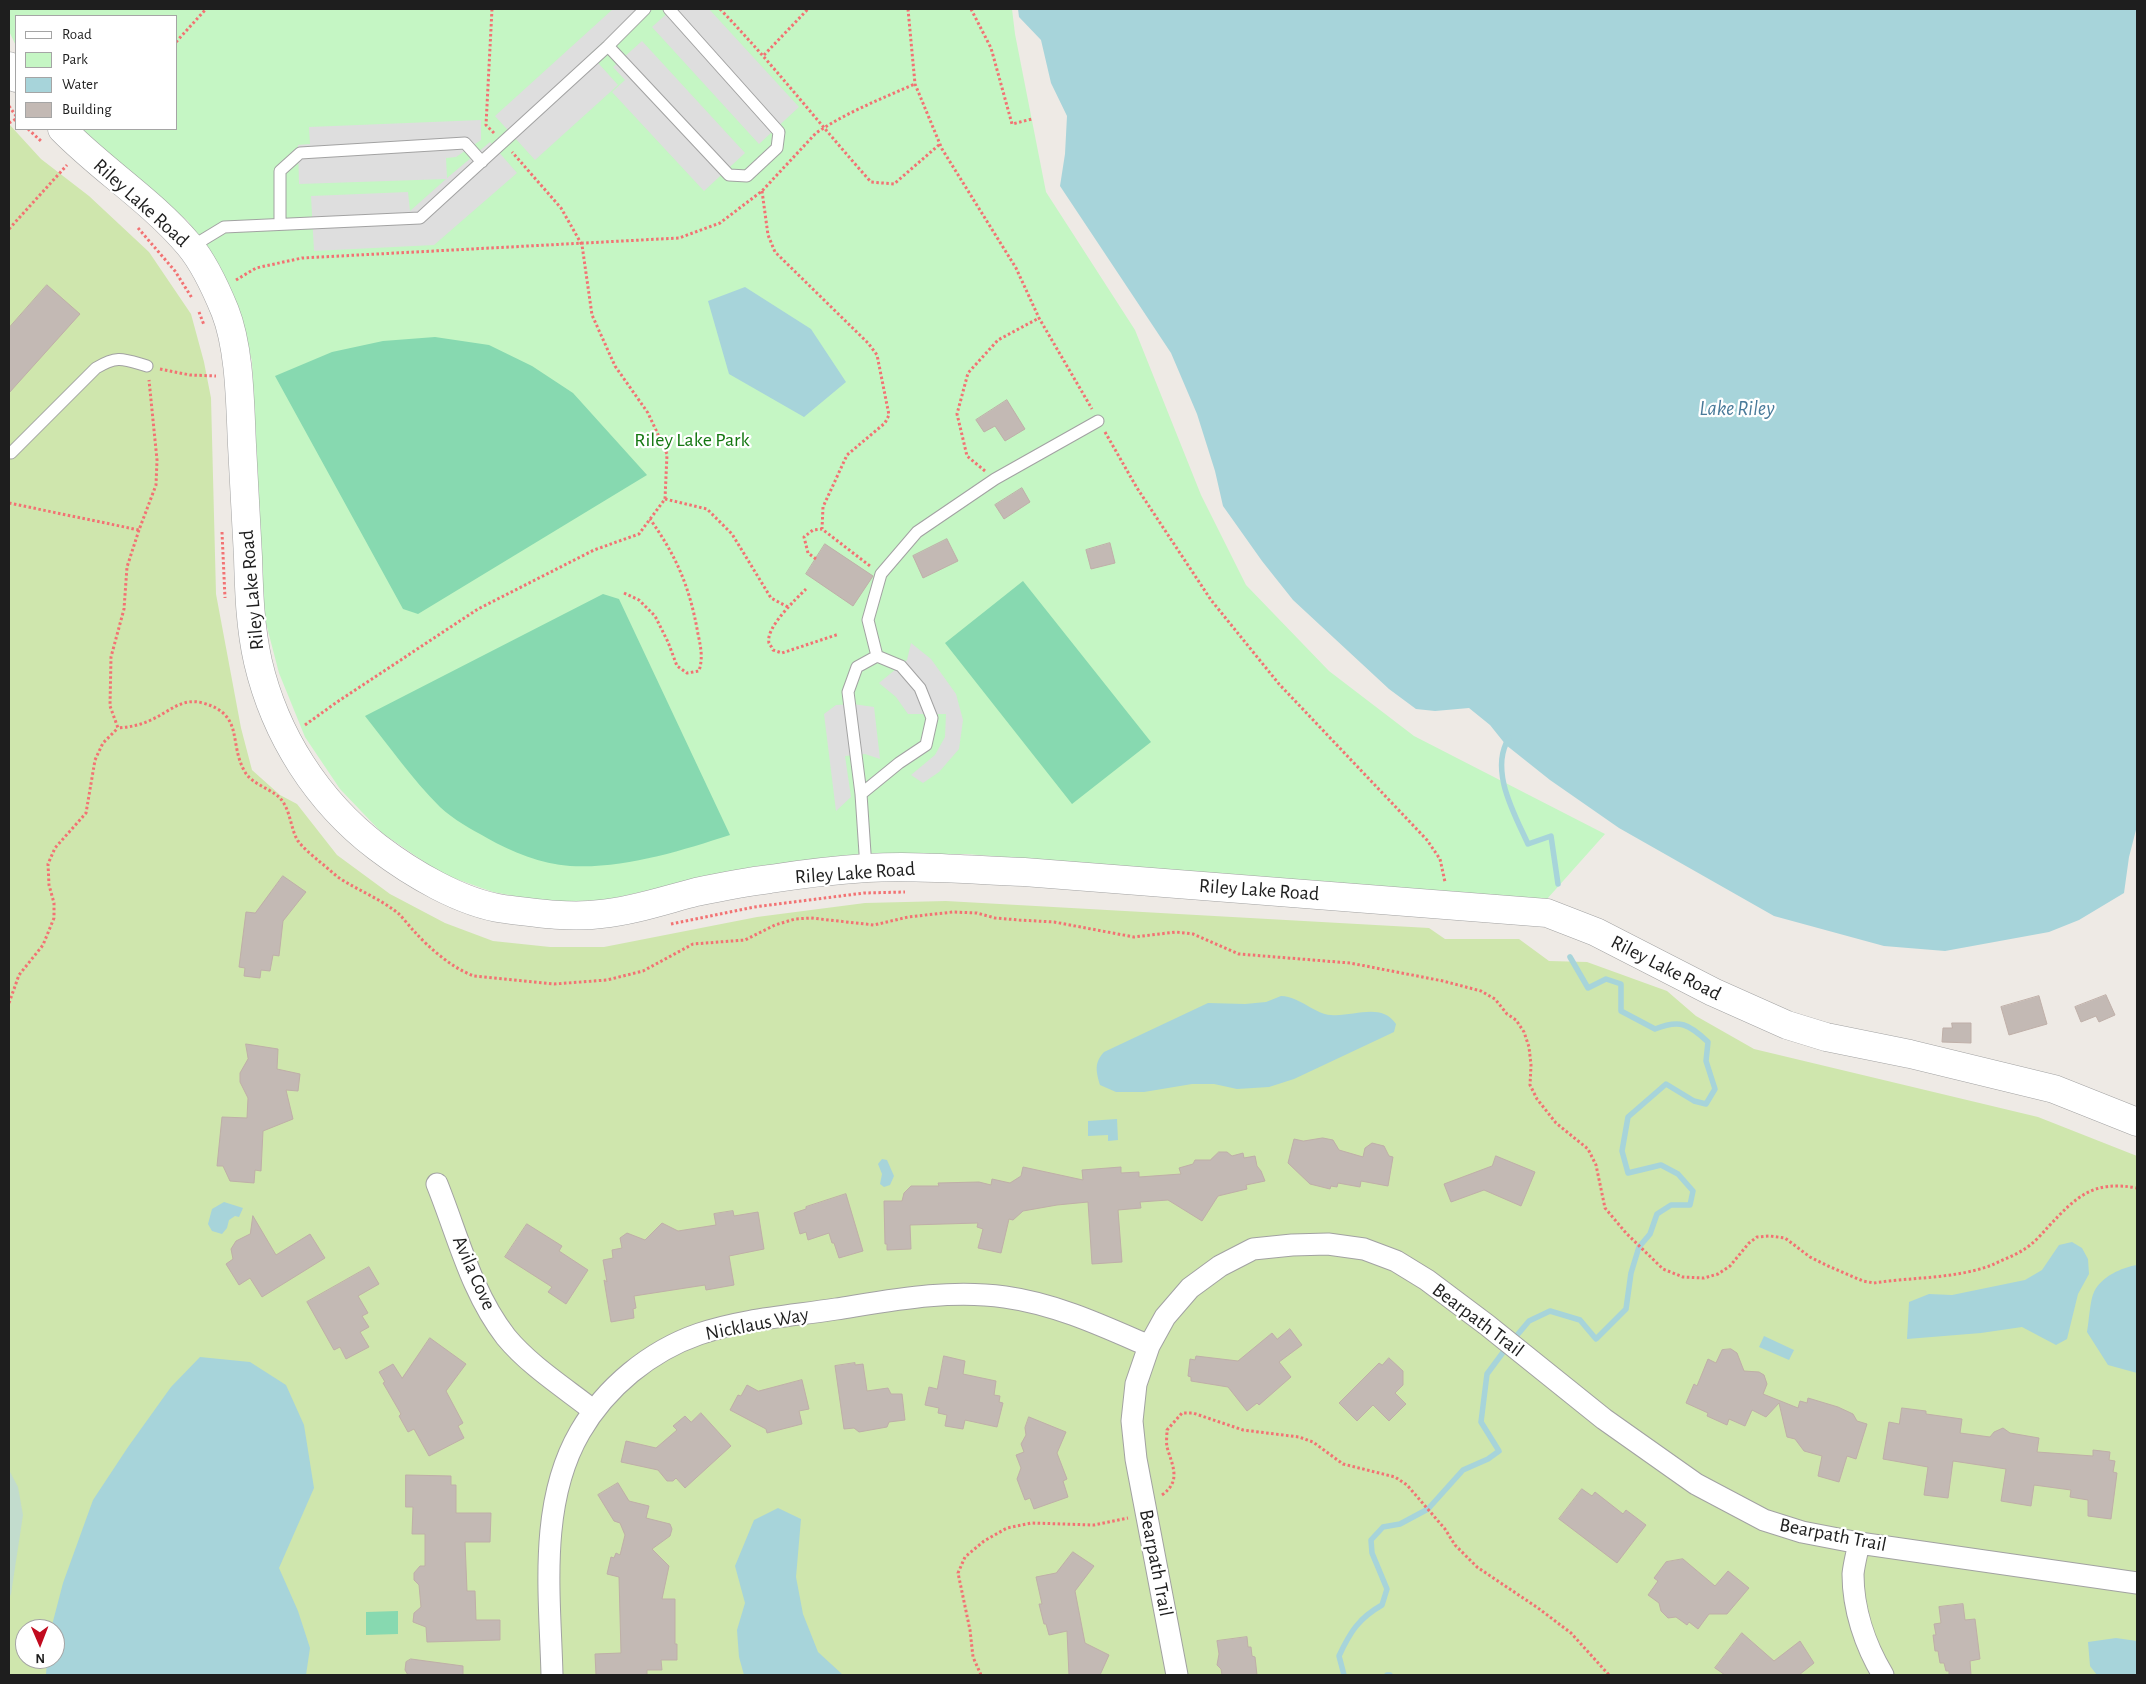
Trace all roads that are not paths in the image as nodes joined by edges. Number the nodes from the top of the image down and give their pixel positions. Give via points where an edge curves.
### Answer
1 (646, 9) edge
2 (670, 9) edge
3 (608, 46) junction
4 (55, 138) edge
5 (482, 162) junction
6 (280, 224) junction
7 (191, 247) junction
8 (147, 366) road end
9 (1098, 422) road end
10 (11, 453) dead end
11 (877, 656) junction
12 (862, 794) junction
13 (866, 868) junction
14 (2137, 1122) edge
15 (437, 1184) dead end
16 (1149, 1346) junction
17 (594, 1411) junction
18 (1859, 1543) junction
19 (2137, 1583) edge
20 (552, 1675) edge
21 (1177, 1675) edge
22 (1883, 1675) edge

1 - 3 lane
2 - 3 lane via 779,132 777,148 746,176 729,175
3 - 5 lane
4 - 7 street, Riley Lake Road via 71,161 156,211
5 - 6 lane via 420,218
5 - 6 lane via 465,143 300,153 280,171
6 - 7 lane via 224,227
7 - 13 street, Riley Lake Road via 205,295 226,315 235,357 240,396 250,608 256,652 272,710 295,757 326,799 362,836 411,871 449,891 498,908 548,914 599,915 769,879
8 - 10 lane via 111,359 96,368
9 - 11 lane via 995,479 917,532 881,574 868,620
11 - 12 lane via 857,667 848,692
11 - 12 lane via 901,666 920,688 932,718 926,745 899,762
12 - 13 lane
13 - 14 street, Riley Lake Road via 1024,872 1548,914 1596,932 1713,992 1787,1025 1826,1037 2054,1089
15 - 17 street, Avila Cove via 465,1264 483,1302 507,1338
16 - 17 street, Nicklaus Way via 1051,1307 1006,1297 961,1293 914,1296 738,1324 699,1334 664,1350 630,1372
16 - 18 street, Bearpath Trail via 1165,1317 1190,1288 1220,1266 1253,1249 1328,1244 1364,1249 1396,1261 1427,1280 1597,1414 1696,1484 1764,1520 1802,1532
16 - 21 street, Bearpath Trail via 1136,1384 1132,1422 1136,1459
17 - 20 street, Nicklaus Way via 563,1468 555,1503 550,1547
18 - 19 street, Bearpath Trail
18 - 22 street via 1853,1572 1856,1609

